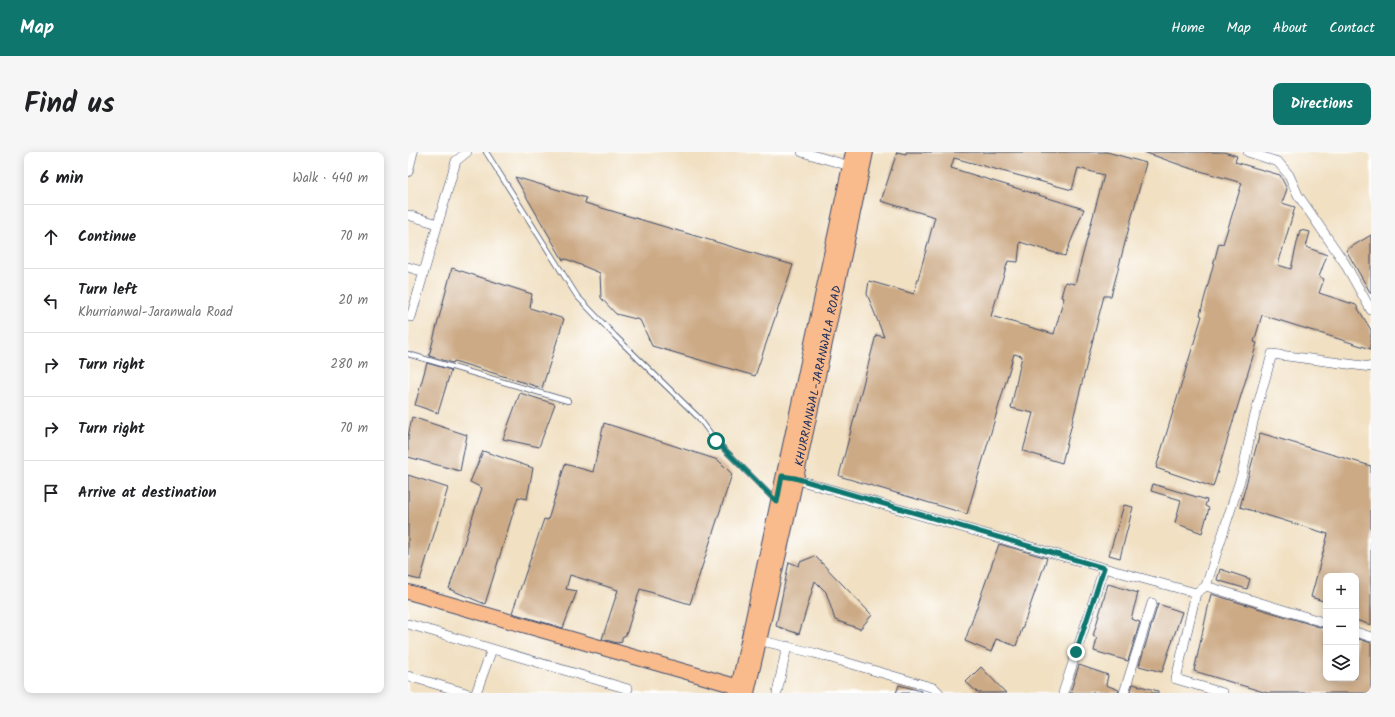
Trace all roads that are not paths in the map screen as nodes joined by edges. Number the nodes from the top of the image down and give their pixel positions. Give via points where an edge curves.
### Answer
1 (413, 152) edge
2 (467, 152) edge
3 (486, 152) edge
4 (802, 152) edge
5 (866, 152) edge
6 (1248, 152) edge
7 (851, 159) edge
8 (408, 172) edge
9 (408, 215) edge
10 (438, 224) junction
11 (408, 267) edge
12 (424, 272) junction
13 (1371, 310) edge
14 (408, 316) edge
15 (408, 354) edge
16 (1371, 367) edge
17 (568, 400) dead end
18 (789, 477) junction
19 (777, 502) junction
20 (1104, 568) junction
21 (1206, 586) junction
22 (408, 592) edge
23 (1196, 592) junction
24 (1152, 603) dead end
25 (1323, 622) edge
26 (408, 624) edge
27 (1359, 633) edge
28 (1371, 637) edge
29 (758, 640) junction
30 (787, 646) junction
31 (492, 649) junction
32 (408, 676) edge
33 (628, 689) dead end
34 (743, 691) edge
35 (466, 693) edge
36 (476, 693) edge
37 (777, 693) edge
38 (939, 693) edge
39 (1063, 693) edge
40 (1124, 693) edge
41 (1223, 693) edge

1 - 8 street
2 - 10 street via 456,161
3 - 19 lane via 577,296 699,418 716,441
4 - 7 street
5 - 18 main road, KHURRIANWAL-JARANWALA ROAD
6 - 13 street via 1278,162 1289,175 1298,195 1344,262
7 - 18 main road, KHURRIANWAL-JARANWALA ROAD
9 - 10 street
10 - 12 street
11 - 12 street
12 - 14 street via 411,317
15 - 17 lane
16 - 21 street via 1272,354 1242,474
18 - 19 main road, KHURRIANWAL-JARANWALA ROAD
18 - 20 street
18 - 29 main road, KHURRIANWAL-JARANWALA ROAD
19 - 34 main road, KHURRIANWAL-JARANWALA ROAD
20 - 23 street
20 - 39 street
21 - 23 street
21 - 25 street
22 - 34 main road
23 - 41 street via 1176,679
24 - 40 street
26 - 31 street
27 - 28 street
29 - 30 street
29 - 34 main road, KHURRIANWAL-JARANWALA ROAD
30 - 37 street
30 - 38 street via 934,688
31 - 33 street
31 - 36 street
32 - 35 street

